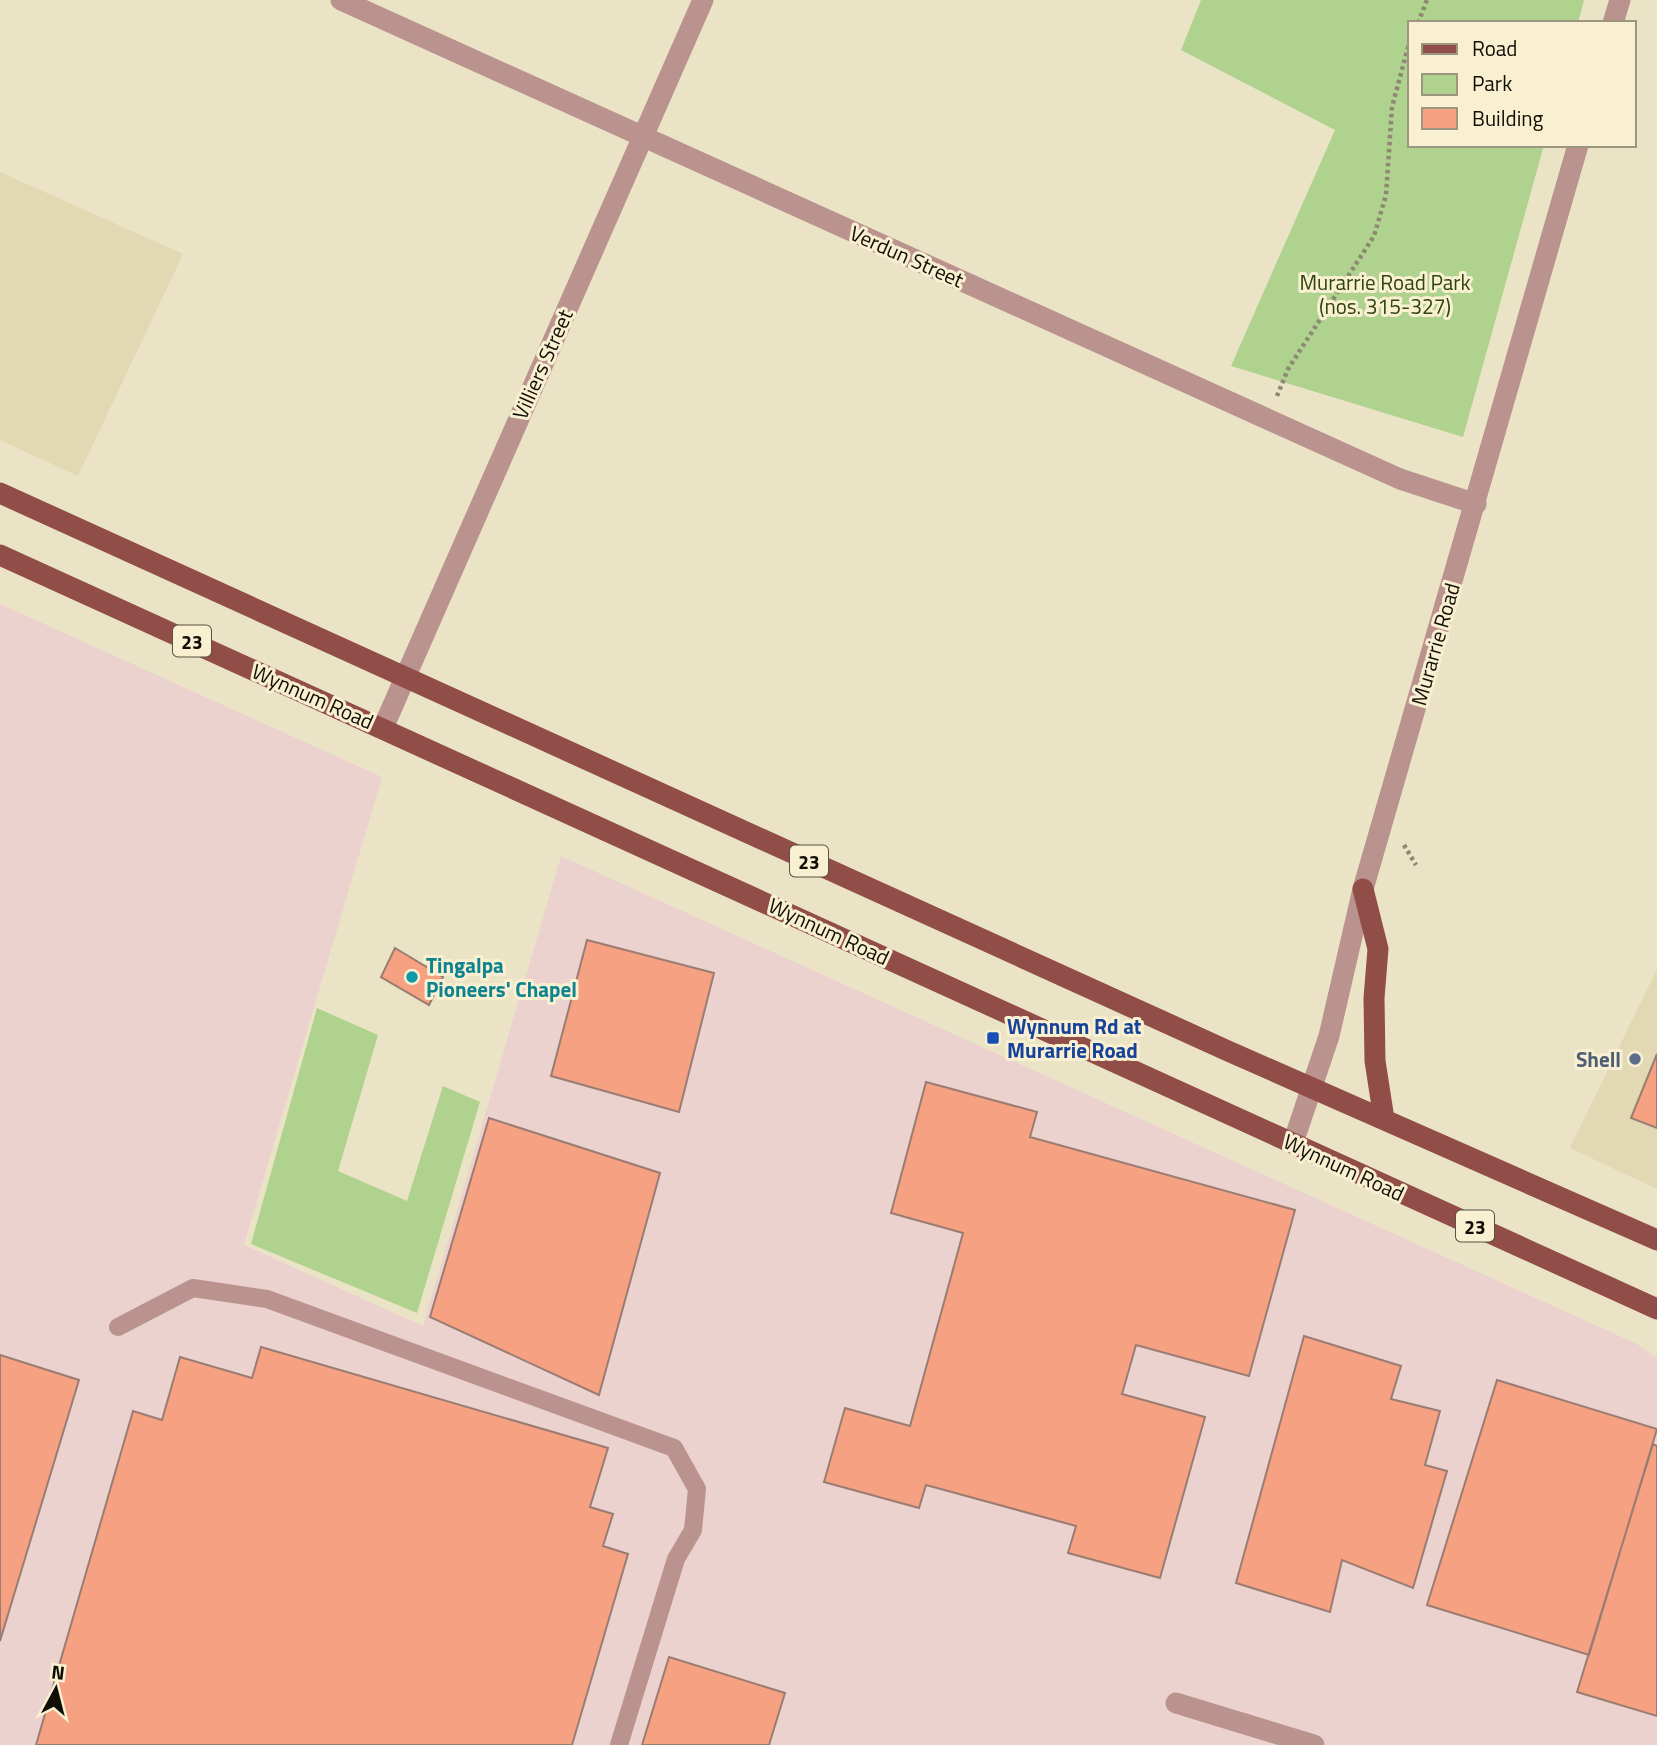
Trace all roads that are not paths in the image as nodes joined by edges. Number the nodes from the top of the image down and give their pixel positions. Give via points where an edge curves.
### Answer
1 (341, 0) edge
2 (703, 0) edge
3 (1620, 0) edge
4 (1614, 21) edge
5 (643, 137) junction
6 (1577, 147) edge
7 (0, 493) edge
8 (1476, 504) junction
9 (0, 555) edge
10 (404, 678) junction
11 (383, 728) junction
12 (1363, 889) junction
13 (1313, 1086) junction
14 (1384, 1119) junction
15 (1293, 1143) junction
16 (1657, 1240) edge
17 (1657, 1309) edge
18 (118, 1327) dead end
19 (1176, 1703) dead end
20 (619, 1745) edge
21 (1314, 1745) edge

1 - 5 street, Verdun Street
2 - 5 street, Villiers Street
3 - 4 street
5 - 8 street, Verdun Street via 1400,479
5 - 10 street, Villiers Street
6 - 8 street, Murarrie Road
7 - 10 main road, 23
8 - 12 street, Murarrie Road
9 - 11 main road, Wynnum Road / 23
10 - 11 street, Villiers Street
10 - 13 main road, 23
11 - 15 main road, Wynnum Road / 23
12 - 13 street, Murarrie Road
12 - 14 main road via 1378,949 1375,1061
13 - 14 main road, 23
13 - 15 street, Murarrie Road
14 - 16 main road, 23
15 - 17 main road, Wynnum Road / 23
18 - 20 lane via 193,1288 267,1299 674,1448 697,1489 693,1530 676,1559
19 - 21 street

